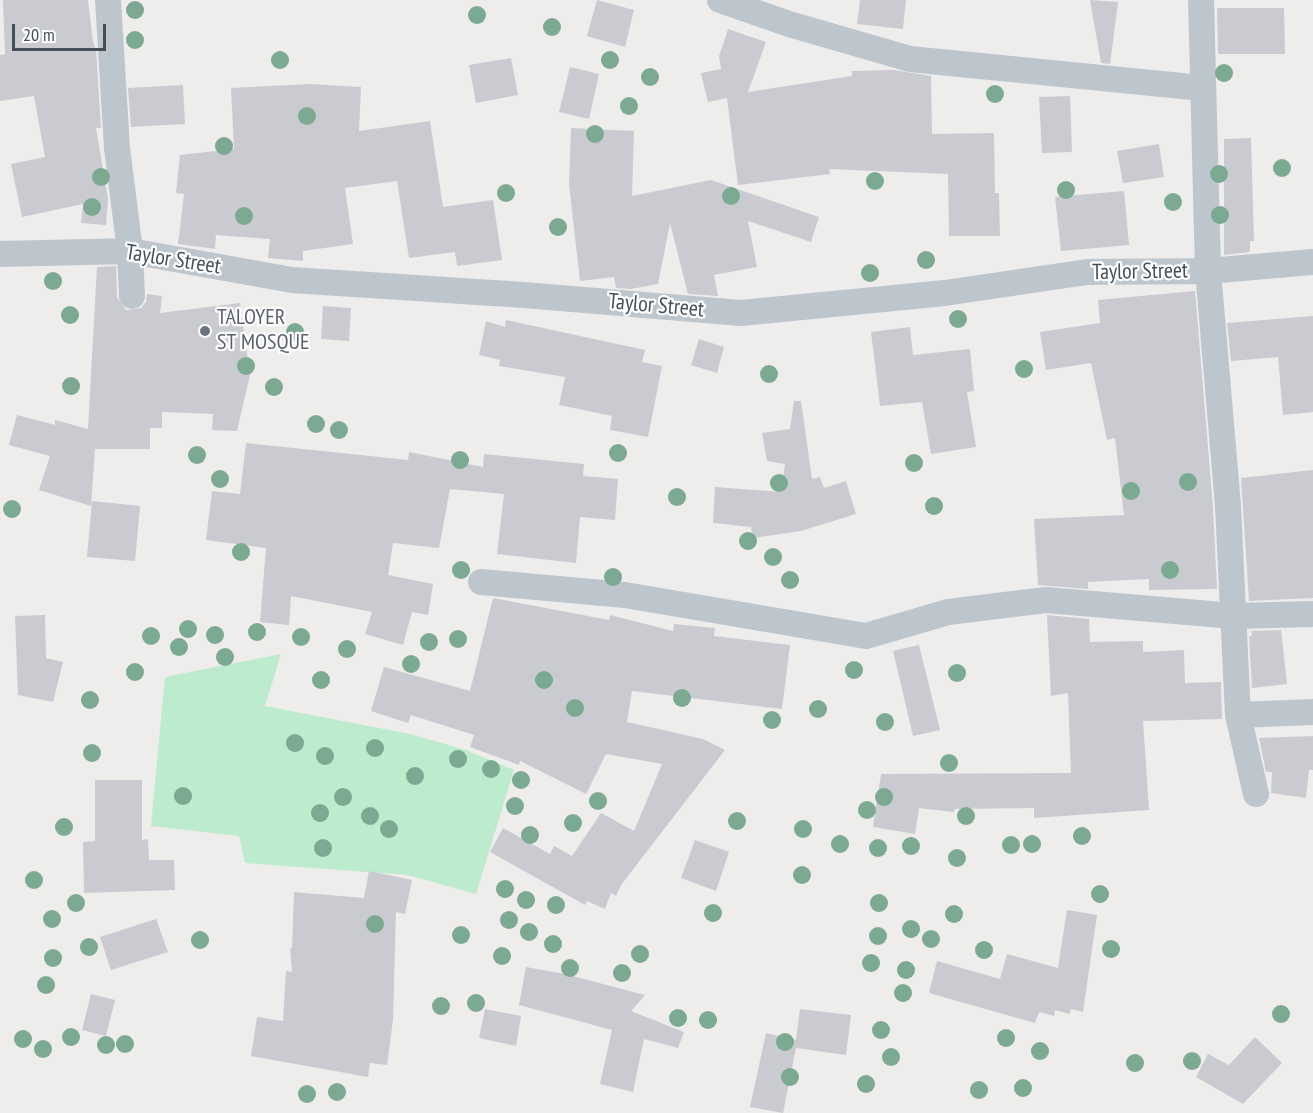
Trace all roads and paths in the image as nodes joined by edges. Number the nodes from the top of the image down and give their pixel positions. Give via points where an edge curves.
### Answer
1 (108, 0) edge
2 (720, 0) edge
3 (1201, 0) edge
4 (1202, 88) junction
5 (130, 251) junction
6 (0, 254) edge
7 (1313, 262) edge
8 (1208, 271) junction
9 (132, 296) dead end
10 (481, 582) dead end
11 (1313, 614) edge
12 (1233, 616) junction
13 (1313, 712) edge
14 (1238, 715) junction
15 (1256, 794) dead end

1 - 5 street via 117,147
2 - 4 street via 910,59
3 - 4 street
4 - 8 street
5 - 6 street, Taylor Street
5 - 8 street, Taylor Street via 292,280 741,313 945,293 1087,272
5 - 9 street
7 - 8 street, Taylor Street
8 - 12 street
10 - 12 street via 625,595 866,636 948,612 1046,600
11 - 12 street
12 - 14 street
13 - 14 street
14 - 15 street

